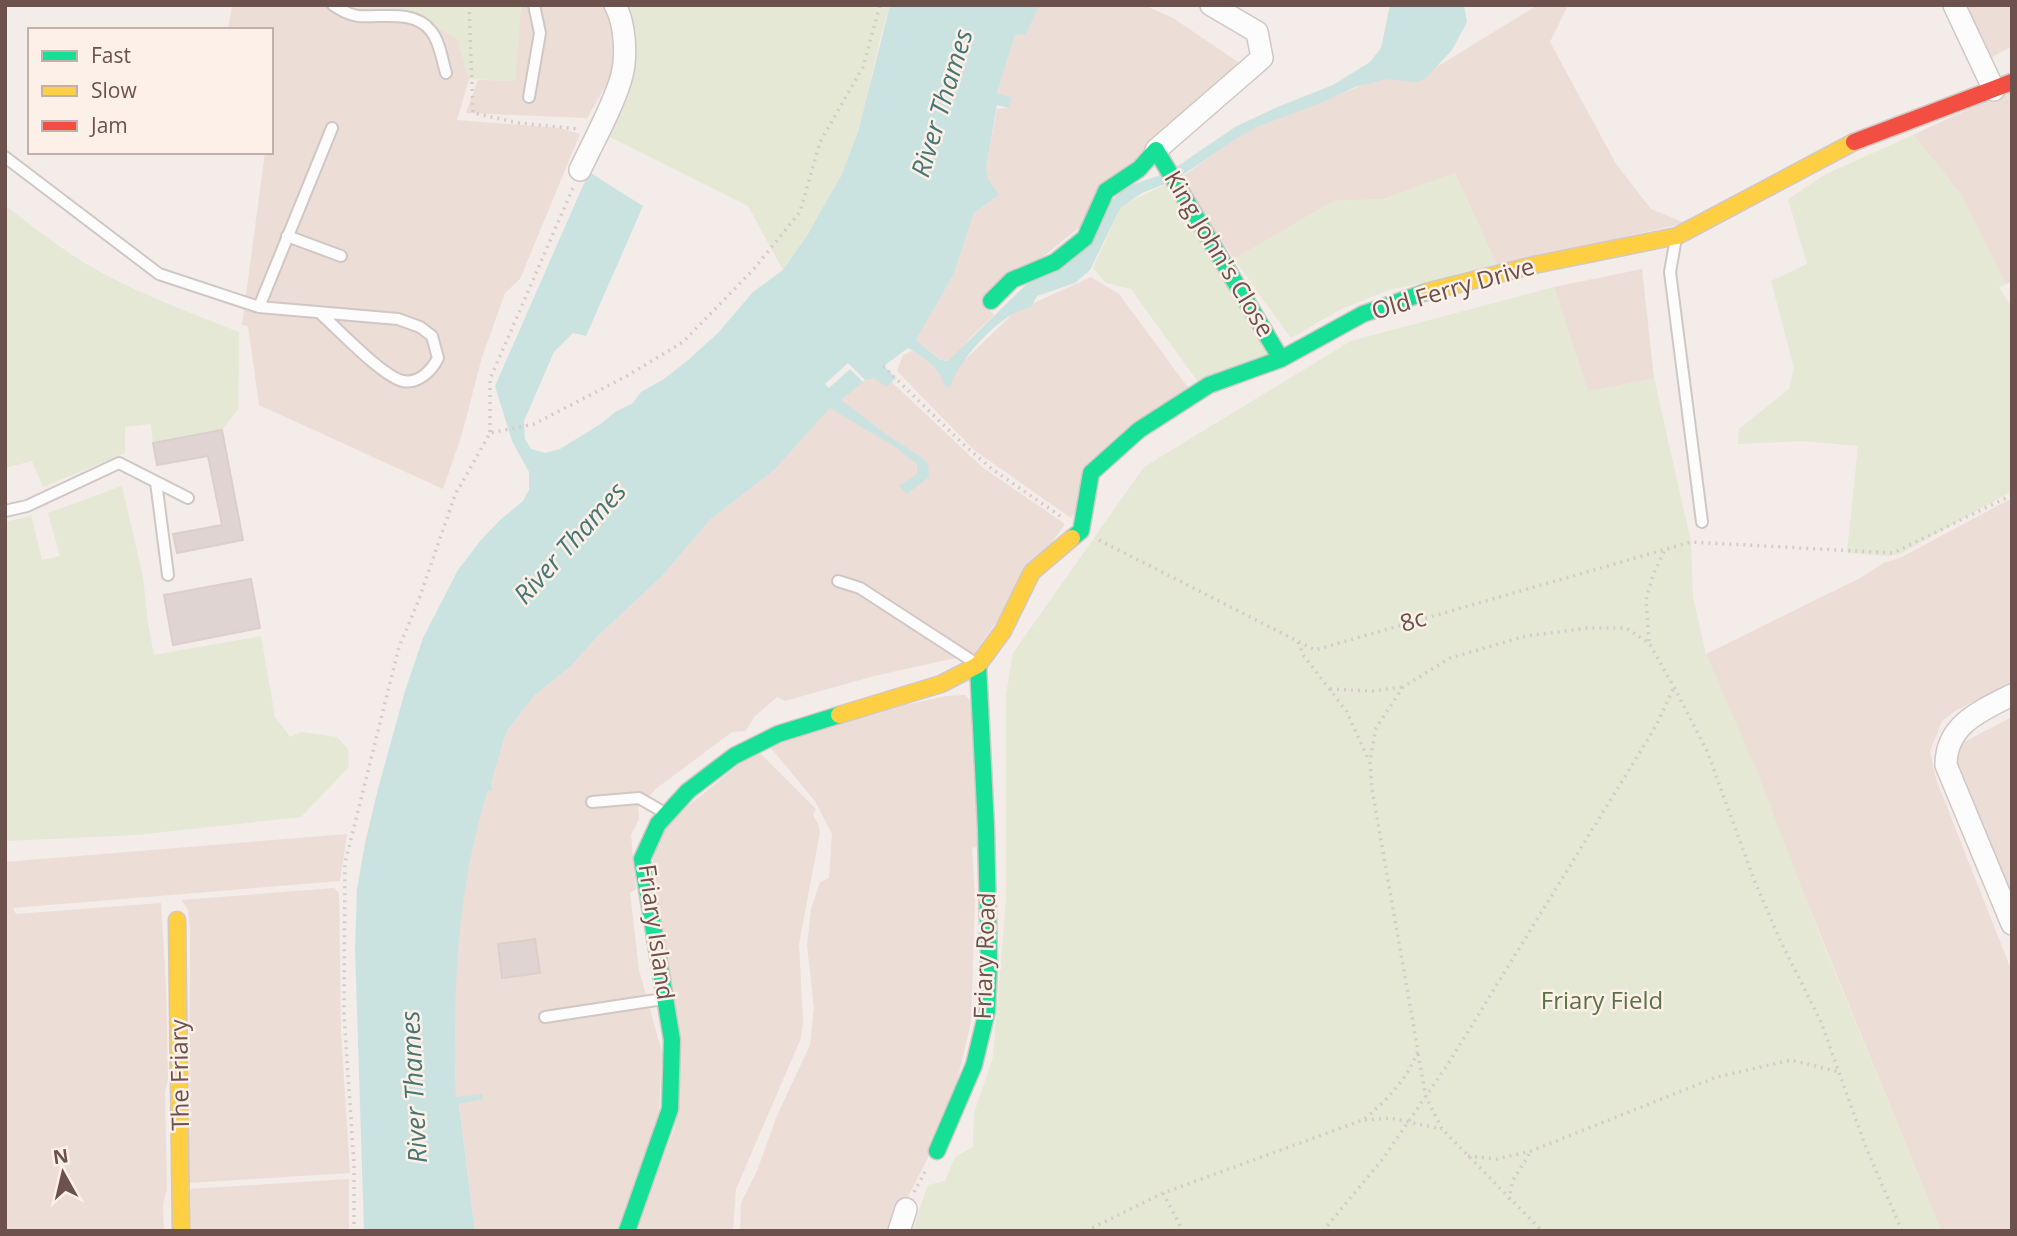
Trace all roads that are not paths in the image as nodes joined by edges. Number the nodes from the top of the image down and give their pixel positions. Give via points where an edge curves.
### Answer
1 (333, 5) edge
2 (534, 5) edge
3 (615, 5) edge
4 (1211, 5) edge
5 (1954, 5) edge
6 (446, 73) dead end
7 (2003, 86) edge
8 (529, 97) dead end
9 (332, 128) dead end
10 (1156, 150) junction
11 (5, 157) edge
12 (580, 170) road end
13 (286, 236) junction
14 (1677, 236) junction
15 (341, 256) dead end
16 (991, 300) dead end
17 (259, 307) junction
18 (321, 314) junction
19 (1281, 359) junction
20 (156, 482) junction
21 (188, 498) dead end
22 (5, 511) edge
23 (1702, 522) dead end
24 (168, 575) dead end
25 (838, 581) dead end
26 (978, 665) junction
27 (2012, 695) edge
28 (592, 802) dead end
29 (667, 814) junction
30 (177, 919) dead end
31 (2012, 924) edge
32 (665, 999) junction
33 (545, 1017) dead end
34 (937, 1151) road end
35 (906, 1209) road end
36 (181, 1231) edge
37 (627, 1231) edge
38 (899, 1231) edge

1 - 6 lane via 358,16 396,15 423,24 435,38
2 - 8 lane via 540,33
3 - 12 street via 620,14 622,74
4 - 10 street, King John's Close via 1257,32 1262,58
5 - 7 street
7 - 14 street, Old Ferry Drive via 1850,143
9 - 13 lane
10 - 16 street, King John's Close via 1139,169 1106,191 1085,238 1055,262 1012,280
10 - 19 street, King John's Close
11 - 17 lane via 159,274
13 - 15 lane
13 - 17 lane
14 - 19 street, Old Ferry Drive via 1422,293 1363,314
14 - 23 lane via 1670,272
17 - 18 lane
18 - 18 lane via 402,381 425,375 438,358 432,336 420,327 367,314
19 - 26 street, Old Ferry Drive via 1209,385 1139,430 1091,473 1081,531 1032,572 1003,631
20 - 21 lane
20 - 22 lane via 119,463 27,506
20 - 24 lane
25 - 26 lane via 860,588
26 - 29 street, Friary Island via 941,684 778,734 734,756 688,791
26 - 34 street, Friary Road via 985,783 987,1012 976,1059
27 - 31 street via 1962,724 1948,743 1946,765
28 - 29 lane via 639,798
29 - 32 street, Friary Island via 642,859
30 - 36 street, The Friary
32 - 33 lane
32 - 37 street, Friary Island via 672,1040 670,1109
35 - 38 street

